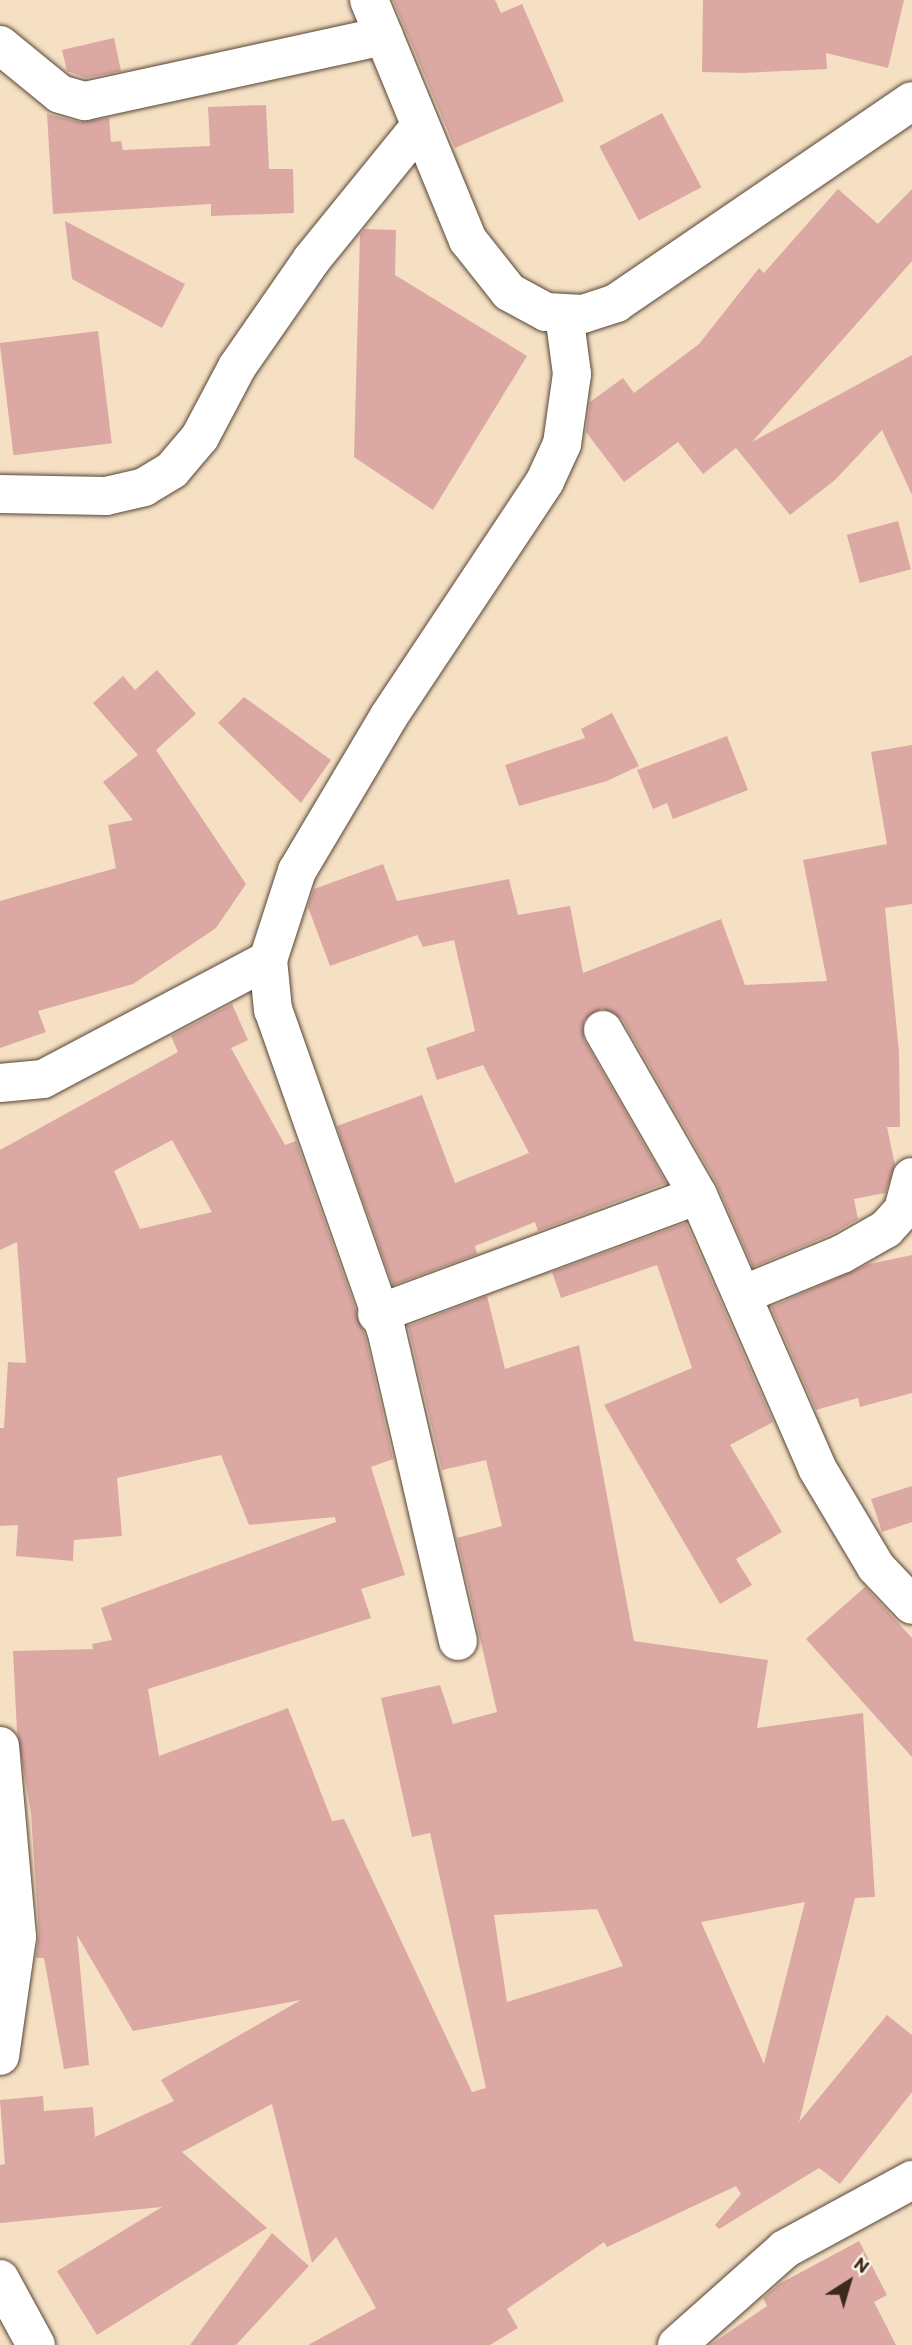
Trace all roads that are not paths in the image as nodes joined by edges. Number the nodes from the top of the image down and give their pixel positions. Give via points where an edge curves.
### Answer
1 (369, 0) edge
2 (384, 36) junction
3 (0, 45) edge
4 (912, 101) edge
5 (420, 127) junction
6 (564, 314) junction
7 (0, 494) edge
8 (268, 960) junction
9 (603, 1030) dead end
10 (0, 1083) edge
11 (912, 1177) edge
12 (698, 1195) junction
13 (742, 1295) junction
14 (377, 1314) junction
15 (912, 1605) edge
16 (458, 1641) dead end
17 (0, 1746) edge
18 (0, 2056) edge
19 (912, 2180) edge
20 (0, 2278) edge
21 (36, 2345) edge
22 (677, 2345) edge

1 - 2 street
2 - 3 street via 85,101 60,94
2 - 5 street
4 - 6 street via 615,303 583,314
5 - 6 street via 468,240 487,268 509,292 546,312
5 - 7 street via 312,259 237,367 200,437 172,470 144,487 106,496
6 - 8 street via 572,374 556,456 523,516 389,716 297,871
8 - 10 street via 43,1079
8 - 14 street via 273,1010
9 - 12 street
11 - 13 street via 903,1210 886,1229 842,1254
12 - 13 street
12 - 14 street
13 - 15 street via 824,1480 876,1567
14 - 16 street via 386,1330
17 - 18 street via 17,1937
19 - 22 street via 785,2249
20 - 21 street

